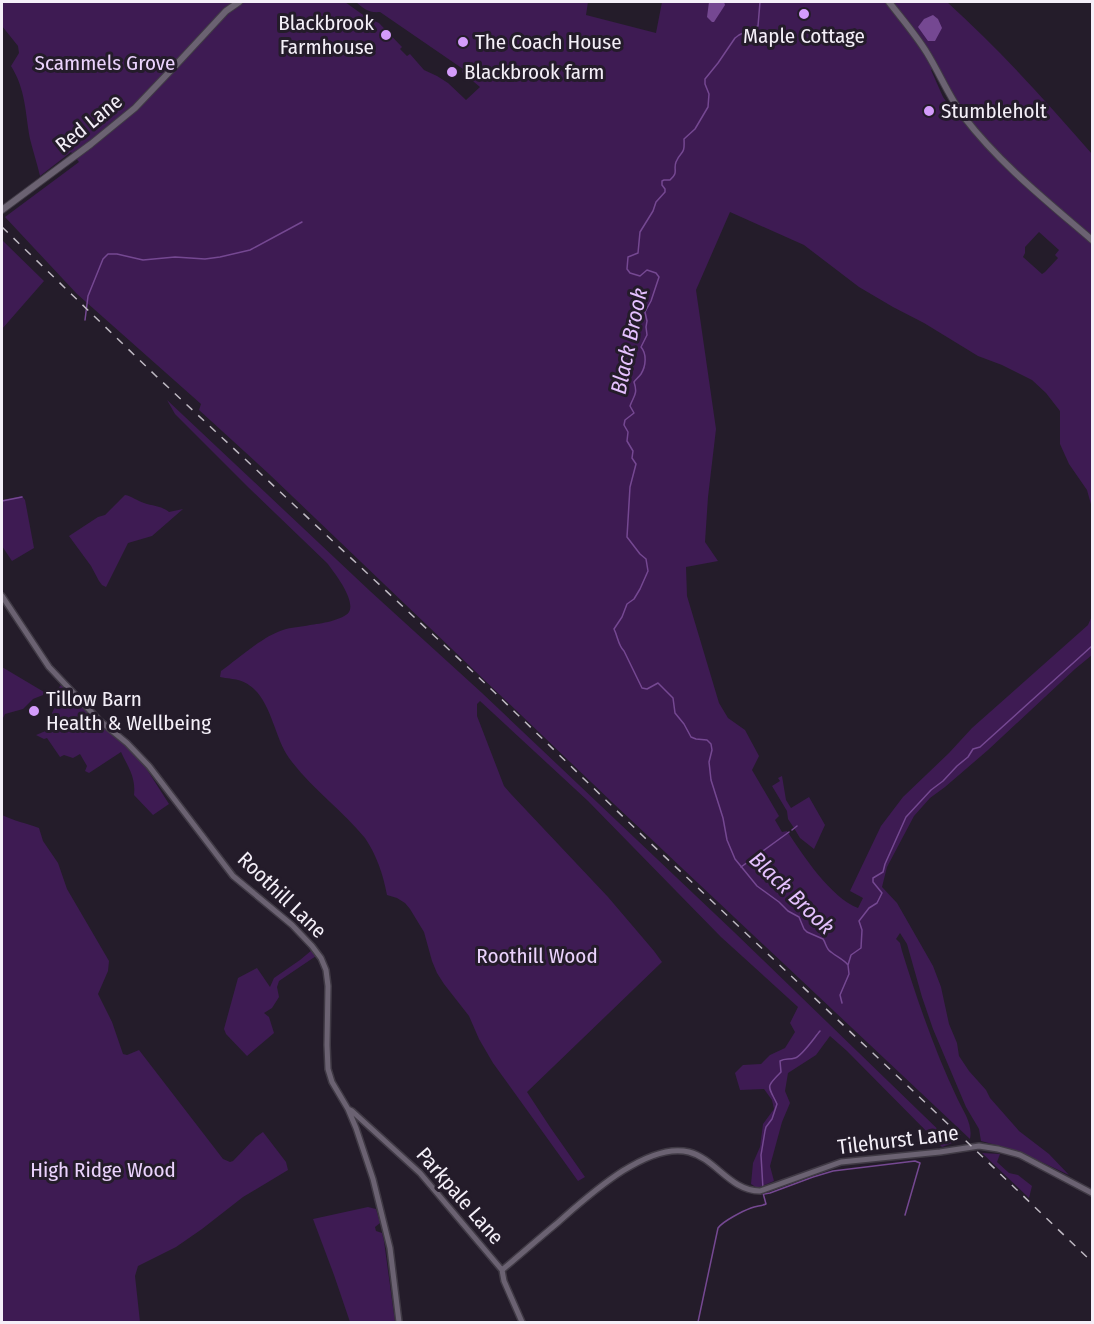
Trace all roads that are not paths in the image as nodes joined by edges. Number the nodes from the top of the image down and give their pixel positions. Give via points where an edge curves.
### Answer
1 (239, 2) edge
2 (889, 2) edge
3 (3, 209) edge
4 (1092, 240) edge
5 (2, 596) edge
6 (348, 1109) junction
7 (363, 1122) junction
8 (356, 1128) junction
9 (1092, 1193) edge
10 (502, 1270) junction
11 (399, 1323) edge
12 (522, 1323) edge

1 - 3 street, Red Lane via 135,108
2 - 4 street via 928,54 951,98 980,136 1042,198
5 - 6 street, Roothill Lane via 48,667 149,766 233,876 317,951 328,977 328,1069
6 - 7 street, Parkpale Lane
6 - 8 street, Roothill Lane
7 - 8 street
7 - 10 street, Parkpale Lane via 440,1194
8 - 11 street, Roothill Lane via 385,1227
9 - 10 street, Tilehurst Lane via 1020,1155 979,1146 841,1162 752,1191 736,1185 699,1155 681,1150 632,1165 587,1197
10 - 12 street, Parkpale Lane

